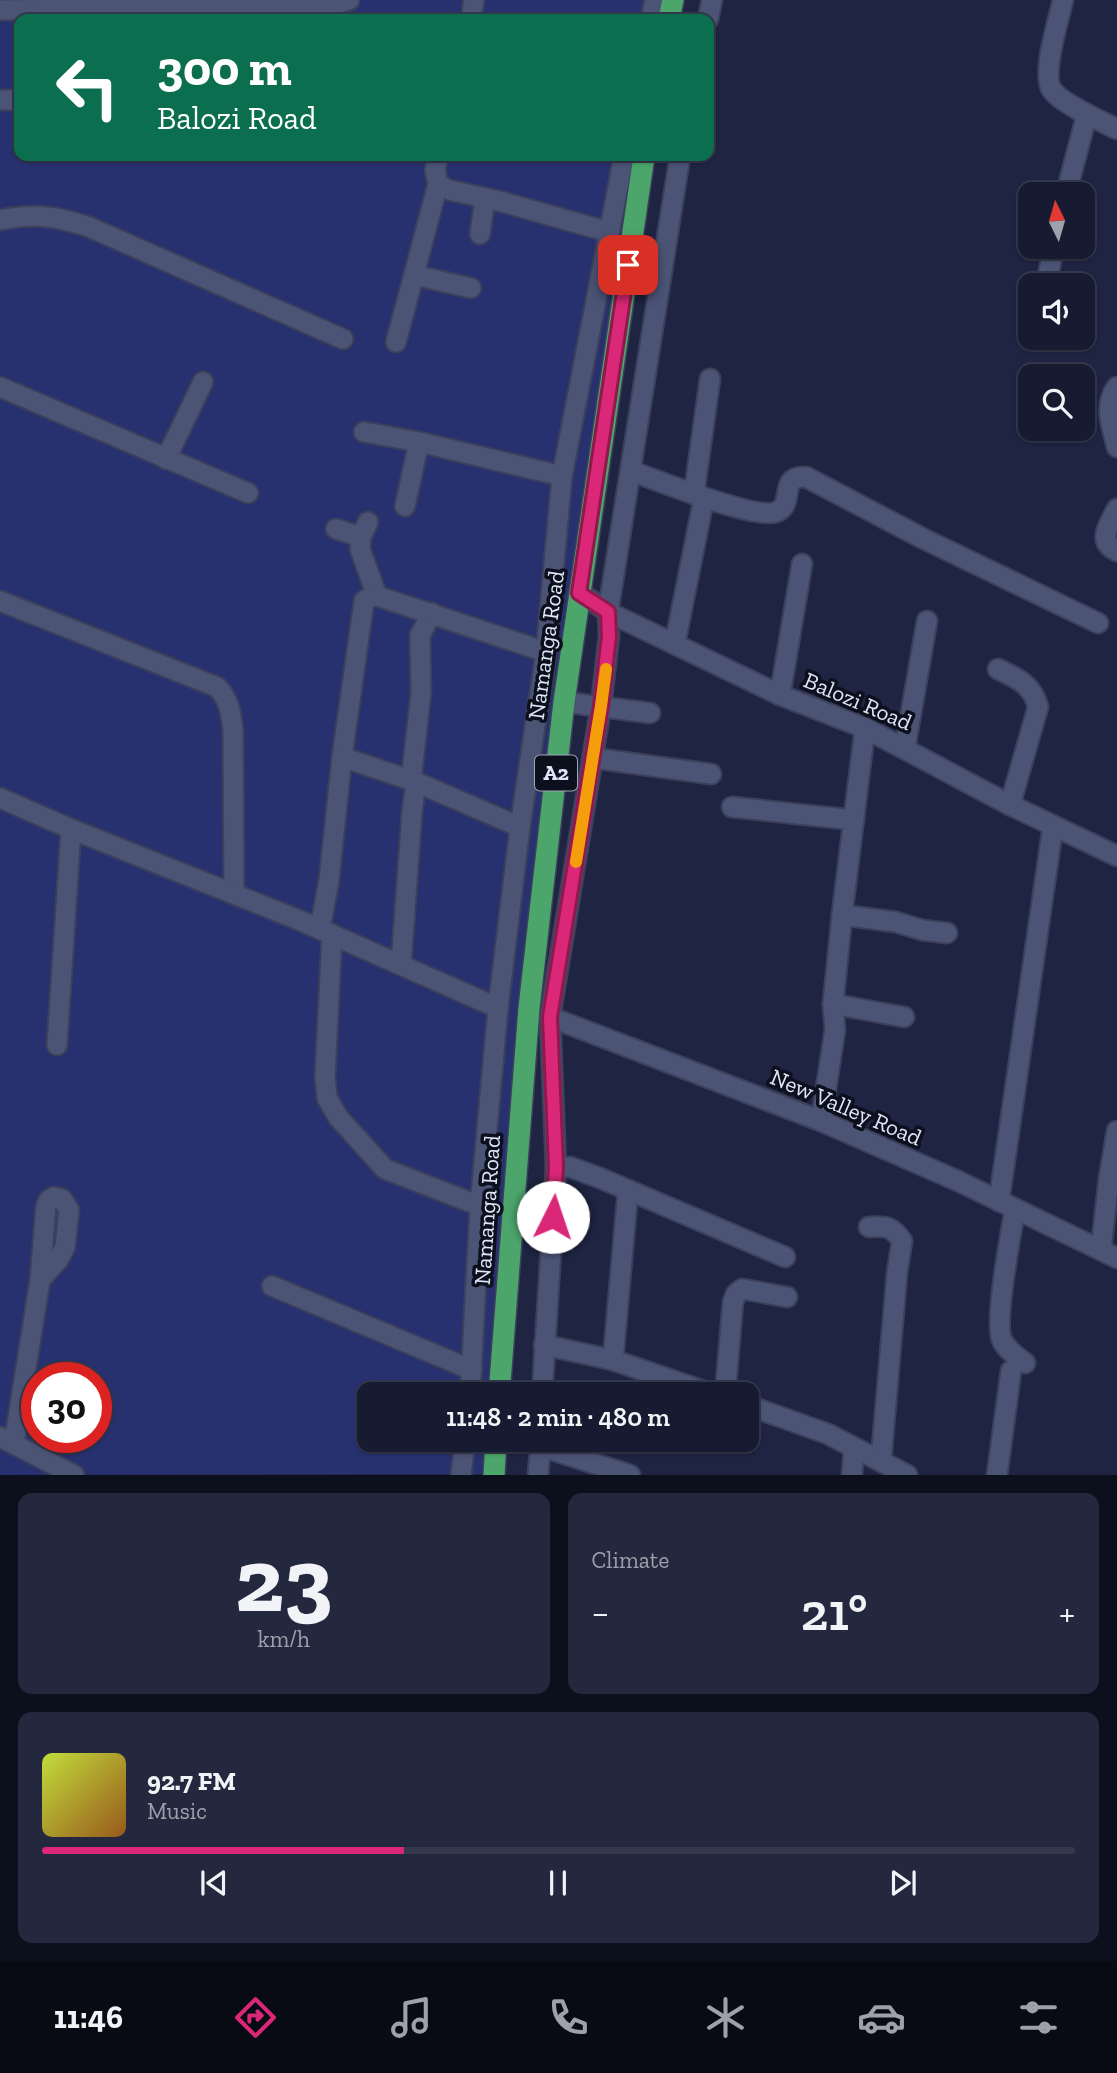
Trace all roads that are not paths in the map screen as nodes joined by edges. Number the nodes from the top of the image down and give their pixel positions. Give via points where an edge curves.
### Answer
1 (1063, 0) edge
2 (269, 3) edge
3 (344, 8) edge
4 (0, 10) edge
5 (1087, 114) junction
6 (1117, 129) edge
7 (437, 161) edge
8 (623, 161) edge
9 (643, 161) edge
10 (679, 161) edge
11 (1069, 182) edge
12 (439, 184) junction
13 (485, 198) junction
14 (0, 220) edge
15 (609, 232) junction
16 (480, 234) dead end
17 (414, 275) junction
18 (471, 288) dead end
19 (343, 339) dead end
20 (396, 342) dead end
21 (710, 379) dead end
22 (203, 382) dead end
23 (0, 387) edge
24 (1117, 387) edge
25 (364, 432) dead end
26 (419, 442) junction
27 (1117, 447) edge
28 (166, 458) junction
29 (631, 471) junction
30 (562, 475) junction
31 (248, 493) dead end
32 (699, 496) junction
33 (405, 506) dead end
34 (1117, 509) edge
35 (336, 529) dead end
36 (1117, 551) edge
37 (802, 564) dead end
38 (579, 593) junction
39 (377, 596) junction
40 (0, 601) edge
41 (608, 612) junction
42 (432, 613) junction
43 (927, 621) dead end
44 (1098, 623) dead end
45 (675, 643) junction
46 (546, 652) junction
47 (998, 669) dead end
48 (780, 695) junction
49 (564, 702) junction
50 (601, 706) junction
51 (650, 713) dead end
52 (865, 728) junction
53 (905, 748) junction
54 (342, 757) junction
55 (593, 758) junction
56 (711, 774) dead end
57 (414, 782) junction
58 (0, 799) edge
59 (1010, 805) junction
60 (732, 807) dead end
61 (854, 820) junction
62 (1053, 826) junction
63 (520, 827) junction
64 (71, 829) junction
65 (1117, 856) edge
66 (234, 894) junction
67 (842, 915) junction
68 (326, 931) junction
69 (947, 933) dead end
70 (401, 965) junction
71 (833, 1004) junction
72 (498, 1008) junction
73 (550, 1017) junction
74 (904, 1017) dead end
75 (57, 1045) dead end
76 (821, 1121) junction
77 (1117, 1130) edge
78 (556, 1167) junction
79 (628, 1190) junction
80 (1007, 1205) junction
81 (480, 1206) junction
82 (869, 1227) dead end
83 (1109, 1254) edge
84 (785, 1257) dead end
85 (40, 1280) dead end
86 (272, 1286) dead end
87 (787, 1297) dead end
88 (544, 1345) junction
89 (613, 1360) junction
90 (472, 1370) junction
91 (471, 1382) edge
92 (500, 1382) edge
93 (543, 1382) edge
94 (677, 1382) edge
95 (726, 1382) edge
96 (759, 1409) edge
97 (7, 1440) edge
98 (854, 1448) junction
99 (464, 1452) edge
100 (495, 1452) edge
101 (539, 1452) edge
102 (565, 1452) edge
103 (881, 1461) junction
104 (74, 1475) edge
105 (461, 1475) edge
106 (494, 1475) edge
107 (538, 1475) edge
108 (630, 1475) edge
109 (852, 1475) edge
110 (907, 1475) edge
111 (997, 1475) edge

1 - 5 street via 1048,76 1051,89 1060,98
2 - 3 street
2 - 4 street
5 - 6 street
5 - 11 street
7 - 12 street
8 - 15 street
9 - 38 highway, Namanga Road / A2
10 - 29 street
12 - 13 street
12 - 17 street
13 - 15 street
13 - 16 street
14 - 19 street via 24,215 89,227
15 - 30 street
17 - 18 street
17 - 20 street
21 - 32 street
22 - 28 street
23 - 28 street
24 - 27 street via 1109,414
25 - 26 street
26 - 30 street
26 - 33 street
28 - 31 street
29 - 32 street
29 - 41 street
30 - 46 street
32 - 44 street via 767,515 784,506 793,479 806,477
32 - 45 street
34 - 36 street via 1106,540
35 - 39 street via 364,529 360,549
37 - 48 street
38 - 41 street, Balozi Road
38 - 49 highway, Namanga Road / A2
39 - 42 street
39 - 54 street via 364,601
40 - 66 street via 217,687 224,694 233,730
41 - 45 street, Balozi Road
41 - 50 street
42 - 46 street
42 - 57 street via 420,635
43 - 53 street
45 - 48 street, Balozi Road
46 - 63 street
47 - 59 street via 1021,680 1036,696 1038,707
48 - 52 street, Balozi Road
49 - 50 street
49 - 92 highway, Namanga Road / A2 via 529,1008
50 - 51 street
50 - 55 street
52 - 53 street, Balozi Road
52 - 61 street
53 - 59 street, Balozi Road
54 - 57 street
54 - 68 street
55 - 56 street
55 - 73 street
57 - 63 street
57 - 70 street
58 - 64 street
59 - 62 street, Balozi Road
60 - 61 street
61 - 67 street
62 - 65 street, Balozi Road
62 - 80 street
63 - 72 street
64 - 66 street
64 - 75 street
66 - 68 street
67 - 69 street
67 - 71 street
68 - 70 street
68 - 81 street via 327,1098 384,1169
70 - 72 street
71 - 74 street
71 - 76 street via 835,1030
72 - 81 street
73 - 76 street, New Valley Road
73 - 78 street
76 - 80 street, New Valley Road
77 - 83 street via 1109,1178
78 - 79 street via 570,1167
78 - 88 street
79 - 84 street
79 - 89 street
80 - 83 street, New Valley Road
80 - 111 street via 999,1315 1001,1339 1015,1355 1018,1367
81 - 90 street
82 - 103 street via 886,1226 902,1241
85 - 97 street
86 - 90 street
87 - 95 street via 742,1289 736,1294
88 - 89 street
88 - 93 street
89 - 94 street
90 - 91 street
96 - 98 street
97 - 104 street
98 - 103 street
98 - 109 street
99 - 105 street
100 - 106 highway
101 - 107 street
102 - 108 street
103 - 110 street

